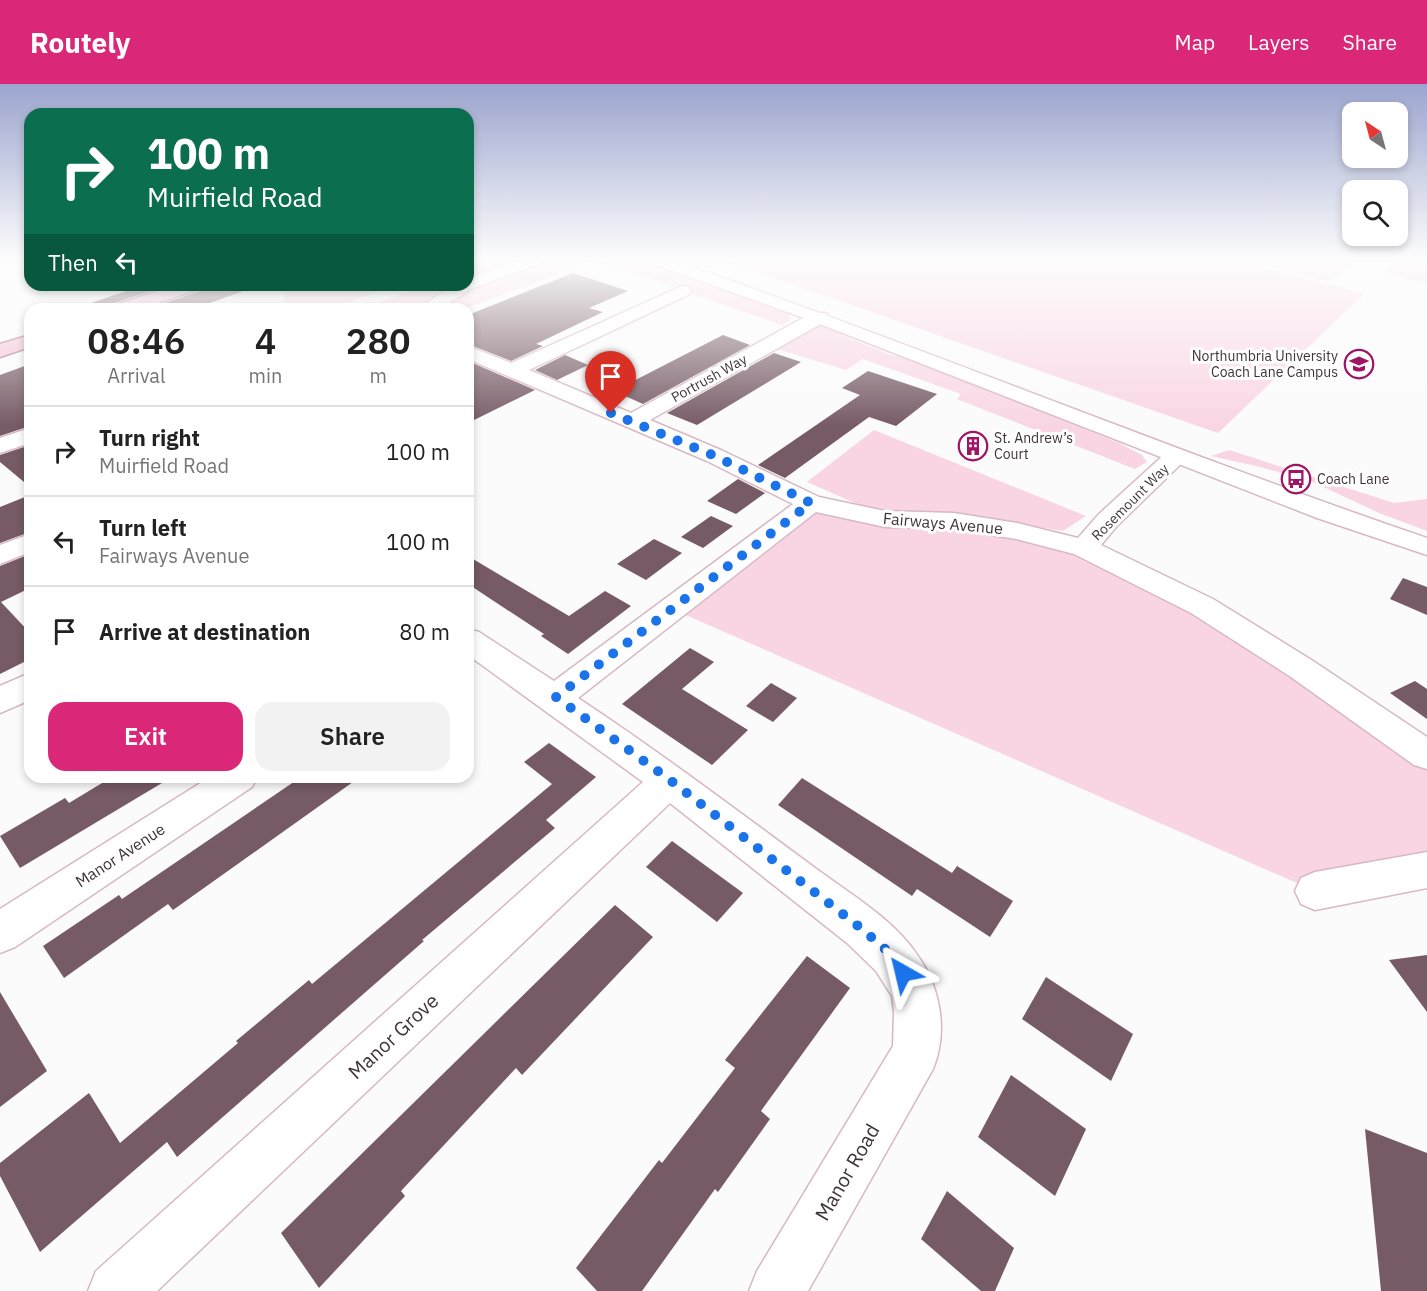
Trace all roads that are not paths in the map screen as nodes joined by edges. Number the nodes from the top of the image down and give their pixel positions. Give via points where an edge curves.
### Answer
1 (632, 314) edge
2 (811, 314) edge
3 (819, 317) junction
4 (24, 343) edge
5 (0, 351) edge
6 (474, 354) edge
7 (512, 370) junction
8 (631, 422) junction
9 (24, 437) edge
10 (0, 446) edge
11 (1176, 456) junction
12 (811, 503) junction
13 (1419, 542) edge
14 (24, 545) edge
15 (1084, 548) junction
16 (0, 555) edge
17 (474, 644) edge
18 (24, 688) edge
19 (556, 697) junction
20 (0, 701) edge
21 (1427, 754) edge
22 (670, 780) junction
23 (230, 783) edge
24 (1427, 870) edge
25 (1315, 891) dead end
26 (0, 933) edge
27 (117, 1291) edge
28 (777, 1291) edge

1 - 7 street
2 - 3 street
3 - 8 street, Portrush Way
3 - 11 street
4 - 5 main road
6 - 7 street, Fairways Avenue
7 - 8 street, Fairways Avenue
8 - 12 street, Fairways Avenue via 715,456
9 - 10 street
11 - 13 street
11 - 15 street, Rosemount Way
12 - 15 street, Fairways Avenue via 885,519 954,521 1017,531
12 - 19 street
14 - 16 street
15 - 21 street, Fairways Avenue via 1202,606
17 - 19 street
18 - 20 street
19 - 22 street
22 - 27 street, Manor Grove
22 - 28 street, Manor Road via 892,955 914,990 919,1021 916,1052
23 - 26 street, Manor Avenue
24 - 25 street

